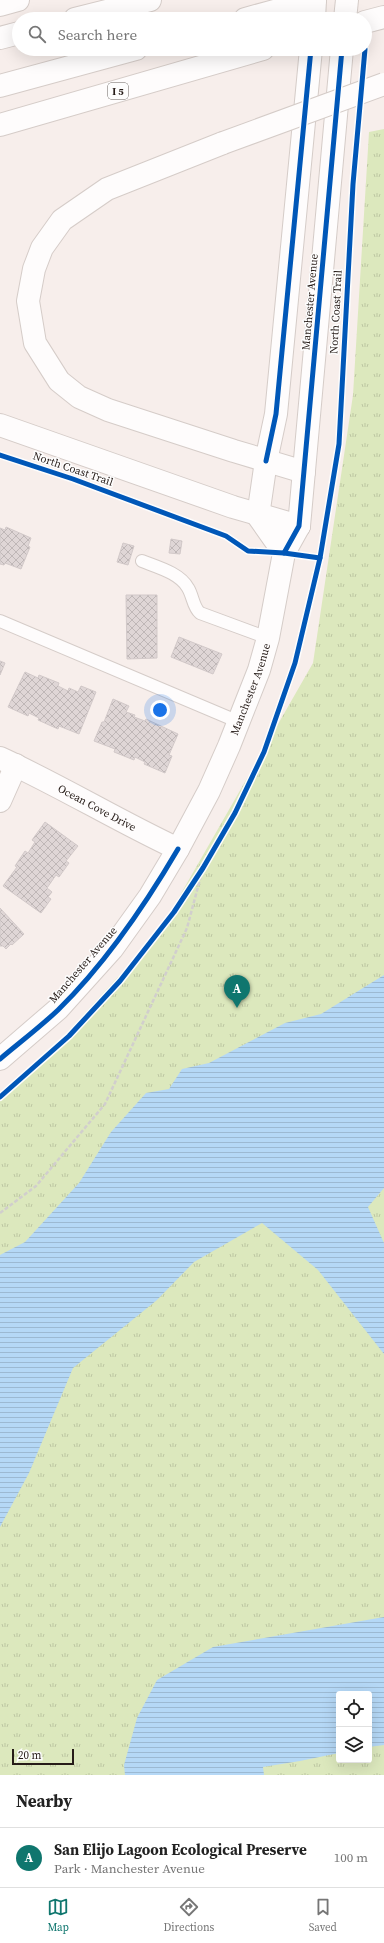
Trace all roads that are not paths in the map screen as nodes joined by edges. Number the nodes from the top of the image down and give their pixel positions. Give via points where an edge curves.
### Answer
1 (18, 0) edge
2 (150, 0) edge
3 (315, 0) edge
4 (347, 0) edge
5 (0, 5) edge
6 (103, 12) edge
7 (271, 12) edge
8 (314, 12) edge
9 (346, 12) edge
10 (384, 17) edge
11 (372, 20) edge
12 (12, 35) edge
13 (0, 38) edge
14 (110, 56) edge
15 (236, 56) edge
16 (310, 56) edge
17 (341, 56) edge
18 (384, 84) edge
19 (0, 86) edge
20 (0, 125) edge
21 (0, 425) edge
22 (266, 461) junction
23 (304, 472) junction
24 (258, 516) junction
25 (299, 526) junction
26 (284, 553) junction
27 (142, 561) dead end
28 (0, 621) edge
29 (268, 638) junction
30 (239, 722) junction
31 (8, 761) edge
32 (0, 801) edge
33 (178, 849) junction
34 (0, 1059) edge

1 - 5 main road
2 - 6 main road
3 - 7 main road
3 - 8 main road
4 - 9 main road
10 - 11 main road
12 - 13 main road
14 - 19 main road
15 - 20 main road, I 5
16 - 22 main road via 276,414
17 - 23 main road, Manchester Avenue
18 - 22 main road, bridge via 107,189 62,220 42,248 34,269 28,301 35,343 59,381 79,397 108,410
21 - 24 main road
22 - 23 main road
22 - 24 main road
23 - 25 main road, Manchester Avenue
24 - 25 main road
24 - 26 main road
25 - 26 main road, Manchester Avenue
26 - 29 main road, Manchester Avenue
27 - 29 lane via 177,576 188,586 196,610 200,613
28 - 30 lane
29 - 30 main road, Manchester Avenue
30 - 33 main road, Manchester Avenue via 209,791
31 - 32 main road
31 - 33 main road, Ocean Cove Drive
33 - 34 main road, Manchester Avenue via 150,896 112,949 58,1010

